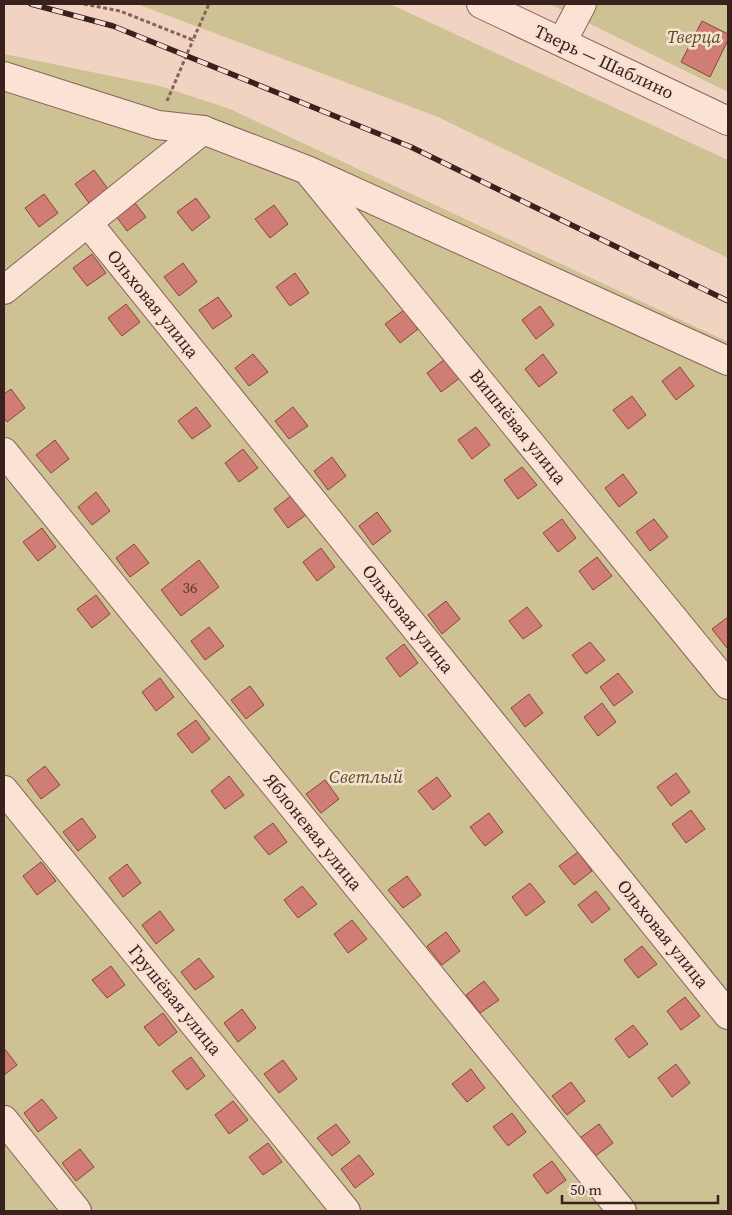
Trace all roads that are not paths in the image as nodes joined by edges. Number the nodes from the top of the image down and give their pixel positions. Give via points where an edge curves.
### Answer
1 (480, 4) edge
2 (582, 4) edge
3 (562, 42) junction
4 (4, 76) edge
5 (728, 121) edge
6 (203, 130) junction
7 (307, 170) junction
8 (88, 223) junction
9 (4, 290) edge
10 (728, 361) edge
11 (4, 452) edge
12 (728, 685) edge
13 (4, 790) edge
14 (728, 1016) edge
15 (4, 1120) edge
16 (77, 1211) edge
17 (346, 1211) edge
18 (622, 1211) edge

1 - 3 street, Тверь — Шаблино
2 - 3 street
3 - 5 street, Тверь — Шаблино
4 - 6 street via 158,125
6 - 7 street
6 - 8 street
7 - 10 street
7 - 12 street, Вишнёвая улица
8 - 9 street
8 - 14 street, Ольховая улица
11 - 18 street, Яблоневая улица
13 - 17 street, Грушёвая улица
15 - 16 street

